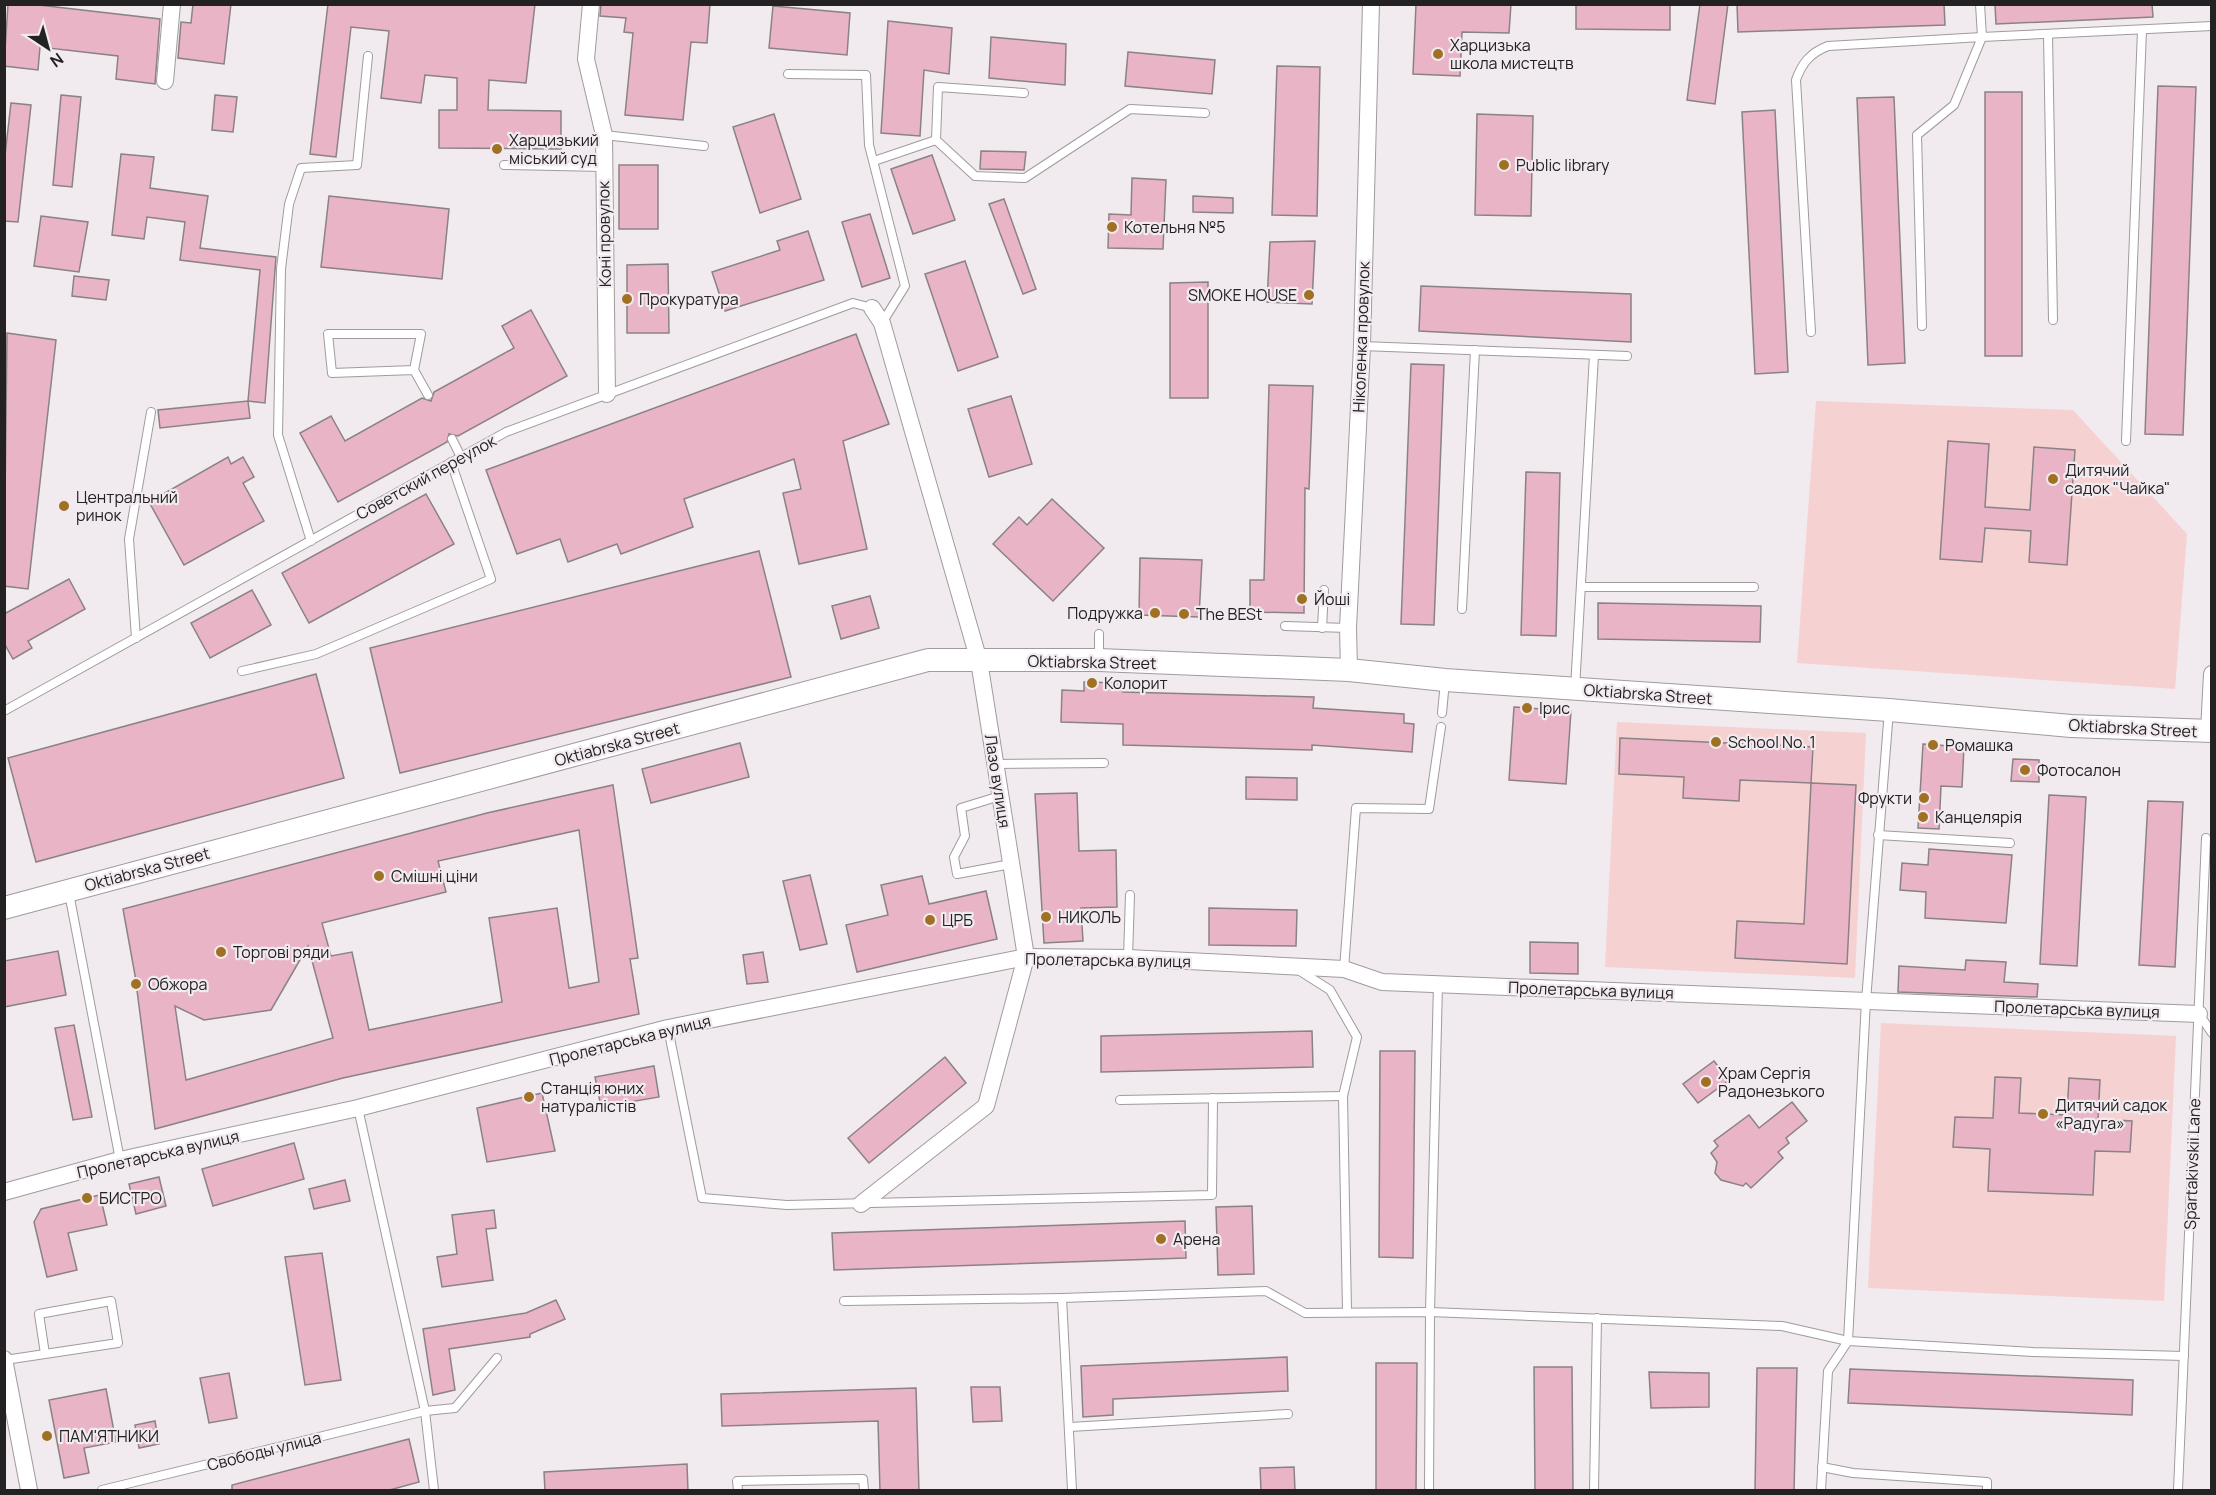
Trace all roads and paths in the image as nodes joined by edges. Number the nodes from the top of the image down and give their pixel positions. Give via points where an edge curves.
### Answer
1 (172, 4) edge
2 (591, 4) edge
3 (1371, 4) edge
4 (1980, 4) edge
5 (2211, 26) edge
6 (2142, 30) junction
7 (2048, 34) junction
8 (1982, 37) junction
9 (368, 56) dead end
10 (788, 74) dead end
11 (165, 81) dead end
12 (1024, 93) dead end
13 (1205, 113) dead end
14 (604, 135) junction
15 (936, 140) junction
16 (704, 146) dead end
17 (874, 161) junction
18 (504, 165) dead end
19 (603, 167) junction
20 (872, 308) joint
21 (2053, 320) dead end
22 (882, 323) junction
23 (1922, 326) dead end
24 (1811, 332) dead end
25 (1362, 346) junction
26 (1475, 350) junction
27 (1594, 355) junction
28 (1627, 356) dead end
29 (414, 370) junction
30 (607, 393) junction
31 (428, 395) dead end
32 (151, 412) dead end
33 (452, 439) dead end
34 (2126, 441) dead end
35 (461, 457) junction
36 (451, 462) junction
37 (311, 541) junction
38 (1581, 587) junction
39 (1754, 587) dead end
40 (1324, 590) dead end
41 (1462, 609) dead end
42 (1286, 626) dead end
43 (1322, 627) junction
44 (1348, 628) junction
45 (1099, 634) dead end
46 (136, 638) junction
47 (1098, 660) junction
48 (979, 661) junction
49 (1349, 670) junction
50 (242, 671) dead end
51 (2211, 674) edge
52 (1444, 680) junction
53 (1575, 689) junction
54 (1888, 710) junction
55 (4, 711) edge
56 (1442, 713) dead end
57 (1441, 727) dead end
58 (2210, 732) edge
59 (1104, 762) dead end
60 (995, 764) junction
61 (1000, 796) junction
62 (1878, 835) junction
63 (2206, 838) dead end
64 (2010, 843) dead end
65 (1011, 864) junction
66 (69, 890) junction
67 (1130, 895) dead end
68 (4, 908) edge
69 (1026, 957) junction
70 (1128, 958) junction
71 (1295, 967) junction
72 (1344, 969) junction
73 (1438, 984) junction
74 (1866, 1000) junction
75 (2199, 1014) junction
76 (668, 1028) junction
77 (2211, 1034) edge
78 (1343, 1096) junction
79 (1213, 1098) junction
80 (1120, 1100) dead end
81 (358, 1108) junction
82 (120, 1160) junction
83 (4, 1192) edge
84 (861, 1204) junction
85 (1062, 1298) junction
86 (844, 1301) dead end
87 (1347, 1311) junction
88 (1430, 1312) junction
89 (1597, 1318) junction
90 (1848, 1341) junction
91 (45, 1354) junction
92 (2184, 1356) junction
93 (496, 1358) dead end
94 (5, 1359) edge
95 (425, 1411) junction
96 (1288, 1414) dead end
97 (1070, 1427) junction
98 (1822, 1467) junction
99 (29, 1491) edge
100 (102, 1491) edge
101 (434, 1491) edge
102 (738, 1491) edge
103 (864, 1491) edge
104 (1072, 1491) edge
105 (1430, 1491) edge
106 (1594, 1491) edge
107 (1821, 1491) edge
108 (1987, 1491) edge
109 (2178, 1491) edge

1 - 11 street
2 - 14 street, Коні провулок via 586,59
3 - 25 street, Ніколенка провулок
4 - 8 lane
5 - 6 lane
6 - 7 lane
6 - 34 lane
7 - 8 lane
7 - 21 lane
8 - 23 lane via 1954,105 1917,135
8 - 24 lane via 1828,46 1816,51 1800,69 1796,80
9 - 37 lane via 357,165 301,168 289,204 282,258 278,435
10 - 17 lane via 866,75 869,145
12 - 15 lane via 938,87
13 - 15 lane via 1130,109 1026,178 975,176
14 - 16 lane
14 - 19 street, Коні провулок
15 - 17 lane
17 - 22 lane via 905,286
18 - 19 lane
19 - 30 street, Коні провулок
20 - 22 street, Лазо вулиця
20 - 30 lane, Советский переулок via 853,303
22 - 48 street, Лазо вулиця
25 - 26 lane
25 - 44 street, Ніколенка провулок
26 - 27 lane
26 - 41 lane
27 - 28 lane
27 - 38 lane
29 - 29 lane via 421,334 328,334 332,373
29 - 31 lane
30 - 35 lane, Советский переулок via 506,432
32 - 46 lane via 129,539
33 - 35 lane
35 - 36 lane, Советский переулок
36 - 37 lane, Советский переулок
36 - 50 lane via 491,579 316,654
37 - 46 lane, Советский переулок
38 - 39 lane
38 - 53 lane
40 - 43 lane
42 - 43 lane
43 - 44 lane
44 - 49 street, Ніколенка провулок
45 - 47 lane
46 - 55 lane, Советский переулок
47 - 48 main road, Oktiabrska Street
47 - 49 main road, Oktiabrska Street
48 - 60 street, Лазо вулиця
48 - 66 main road, Oktiabrska Street via 928,660
49 - 52 main road, Oktiabrska Street
51 - 58 street
52 - 53 main road, Oktiabrska Street
52 - 56 lane
53 - 54 main road, Oktiabrska Street
54 - 58 main road, Oktiabrska Street via 2071,726
54 - 62 lane
57 - 72 lane via 1429,809 1356,808
59 - 60 lane
60 - 61 street, Лазо вулиця
61 - 65 street, Лазо вулиця
61 - 65 lane via 961,808 965,836 954,857 957,874
62 - 64 lane
62 - 74 lane
63 - 75 lane, Spartakivskii Lane
65 - 69 street, Лазо вулиця
66 - 68 main road, Oktiabrska Street
66 - 82 lane
67 - 70 lane
69 - 70 street, Пролетарська вулиця
69 - 76 street, Пролетарська вулиця
69 - 84 street, Лазо вулиця via 986,1106
70 - 71 street, Пролетарська вулиця
71 - 72 street, Пролетарська вулиця
71 - 78 lane via 1330,990 1357,1037
72 - 73 street, Пролетарська вулиця via 1382,982
73 - 74 street, Пролетарська вулиця
73 - 88 lane
74 - 75 street, Пролетарська вулиця
74 - 90 lane
75 - 77 lane
75 - 92 lane, Spartakivskii Lane
76 - 81 street, Пролетарська вулиця
76 - 84 lane via 702,1198 787,1205
78 - 79 lane
78 - 87 lane
79 - 80 lane
79 - 84 lane via 1212,1195
81 - 82 street, Пролетарська вулиця
81 - 95 lane
82 - 83 street, Пролетарська вулиця
85 - 86 lane
85 - 87 lane via 1266,1292 1305,1313
85 - 97 lane
87 - 88 lane
88 - 89 lane
88 - 105 lane
89 - 90 lane via 1782,1326
89 - 106 lane
90 - 92 lane
90 - 98 lane via 1828,1371
91 - 91 lane via 118,1342 111,1301 39,1314
91 - 94 lane
92 - 109 lane, Spartakivskii Lane
93 - 95 lane, Свободы улица via 455,1408
94 - 99 street
95 - 100 lane, Свободы улица
95 - 101 lane
96 - 97 lane
97 - 104 lane
98 - 107 lane
98 - 108 lane via 1853,1473 1987,1482
102 - 103 lane via 737,1481 863,1479

